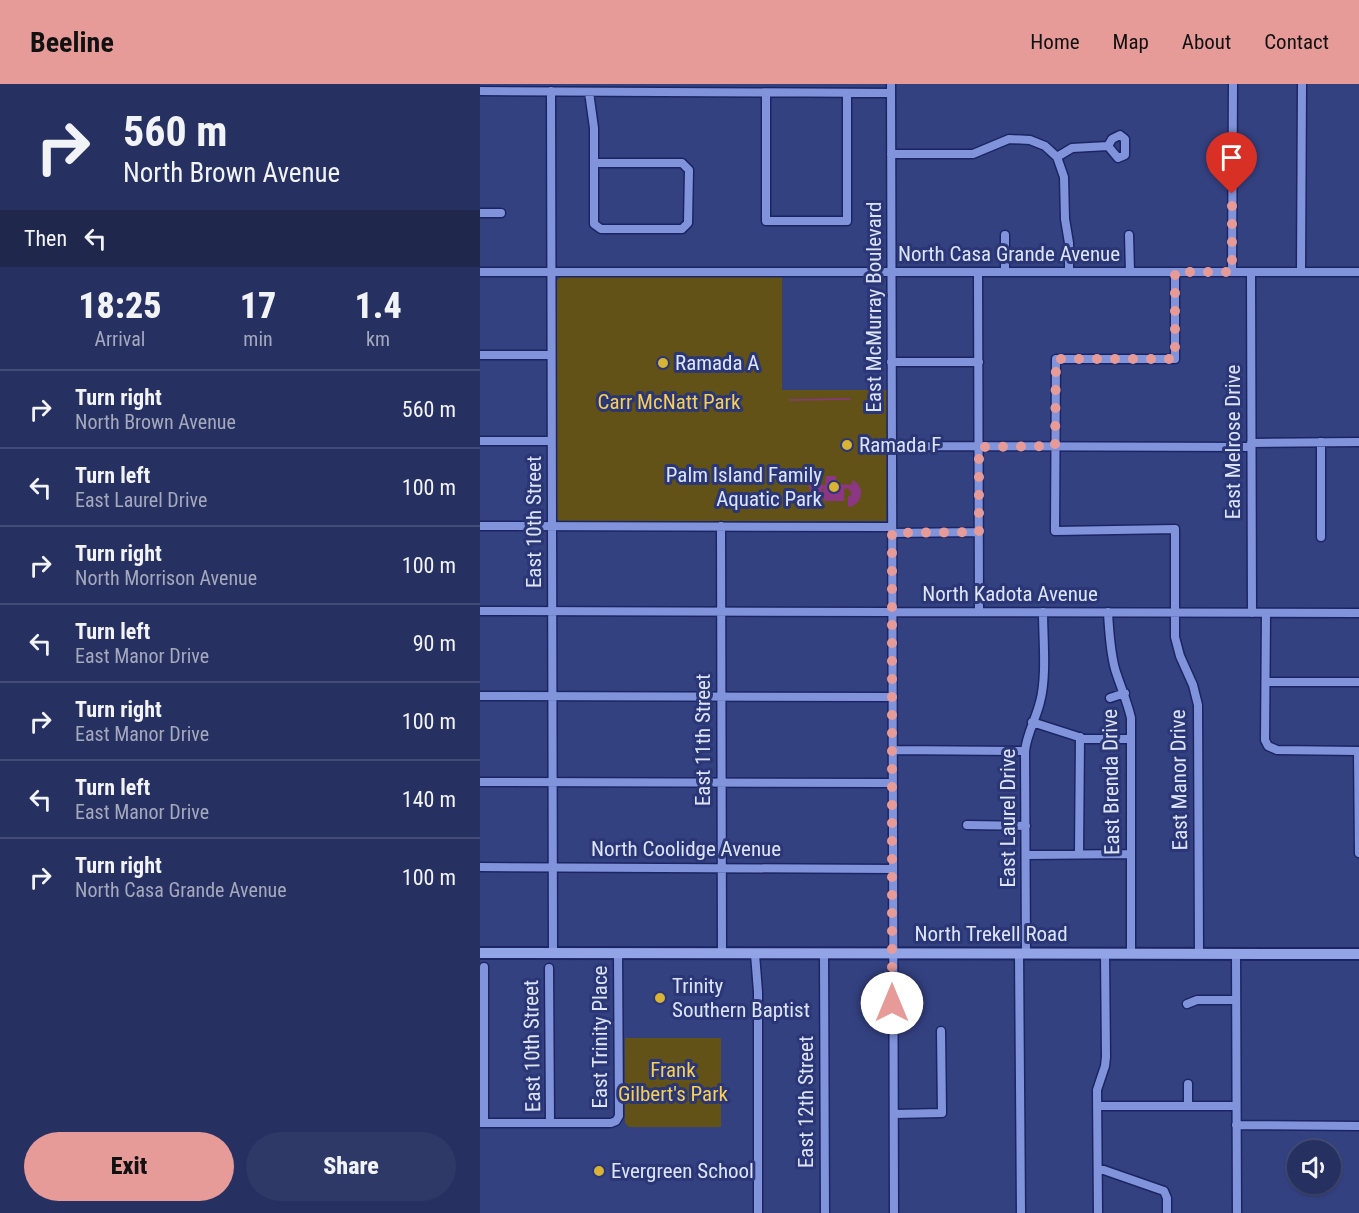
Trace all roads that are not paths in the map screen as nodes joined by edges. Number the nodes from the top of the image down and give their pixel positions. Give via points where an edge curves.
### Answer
1 (1233, 84) edge
2 (1302, 84) edge
3 (506, 88) edge
4 (807, 88) edge
5 (594, 89) edge
6 (891, 89) edge
7 (480, 91) edge
8 (551, 91) junction
9 (766, 93) junction
10 (847, 93) junction
11 (1108, 146) dead end
12 (891, 154) junction
13 (1057, 157) junction
14 (594, 163) junction
15 (1219, 170) dead end
16 (1232, 171) junction
17 (480, 213) edge
18 (501, 213) dead end
19 (1129, 234) dead end
20 (1005, 235) dead end
21 (480, 272) edge
22 (978, 272) junction
23 (1005, 272) junction
24 (1069, 272) junction
25 (1130, 272) junction
26 (1175, 272) junction
27 (1232, 272) junction
28 (1251, 272) junction
29 (1300, 272) junction
30 (1359, 272) edge
31 (551, 273) junction
32 (891, 273) junction
33 (480, 355) edge
34 (551, 355) junction
35 (891, 362) junction
36 (979, 363) junction
37 (480, 441) edge
38 (551, 441) junction
39 (1321, 442) junction
40 (1359, 442) edge
41 (1251, 445) junction
42 (892, 446) junction
43 (1055, 446) junction
44 (979, 447) junction
45 (480, 526) edge
46 (721, 526) junction
47 (552, 527) junction
48 (892, 530) junction
49 (979, 532) junction
50 (1321, 537) dead end
51 (480, 611) edge
52 (552, 611) junction
53 (722, 612) junction
54 (892, 612) junction
55 (979, 612) junction
56 (1043, 612) junction
57 (1108, 612) junction
58 (1174, 612) junction
59 (1252, 613) junction
60 (1266, 613) junction
61 (1359, 613) edge
62 (1266, 682) junction
63 (1359, 682) edge
64 (1125, 693) junction
65 (480, 696) edge
66 (552, 696) junction
67 (721, 697) junction
68 (892, 697) junction
69 (1110, 698) dead end
70 (1032, 723) junction
71 (1080, 737) junction
72 (1131, 739) junction
73 (892, 750) junction
74 (1025, 751) junction
75 (1359, 751) edge
76 (552, 781) junction
77 (480, 782) edge
78 (721, 782) junction
79 (892, 783) junction
80 (967, 825) dead end
81 (1026, 826) junction
82 (1359, 853) edge
83 (1079, 854) junction
84 (1131, 854) junction
85 (1026, 855) junction
86 (480, 867) edge
87 (552, 867) junction
88 (722, 867) junction
89 (893, 869) junction
90 (480, 953) edge
91 (553, 953) junction
92 (618, 953) junction
93 (722, 954) junction
94 (755, 954) junction
95 (824, 954) junction
96 (892, 954) junction
97 (1023, 954) junction
98 (1104, 954) junction
99 (1131, 954) junction
100 (1199, 954) junction
101 (1236, 954) junction
102 (1359, 954) edge
103 (484, 967) dead end
104 (549, 968) dead end
105 (1236, 1000) junction
106 (1187, 1004) dead end
107 (941, 1032) dead end
108 (1188, 1084) dead end
109 (1097, 1106) junction
110 (1188, 1106) junction
111 (1236, 1106) junction
112 (894, 1114) junction
113 (482, 1123) edge
114 (550, 1123) junction
115 (1236, 1125) junction
116 (1359, 1126) edge
117 (1098, 1168) junction
118 (758, 1213) edge
119 (825, 1213) edge
120 (894, 1213) edge
121 (1022, 1213) edge
122 (1098, 1213) edge
123 (1167, 1213) edge
124 (1237, 1213) edge

1 - 16 street
2 - 29 street
3 - 7 street
3 - 8 street
4 - 9 street
4 - 10 street
5 - 8 street
5 - 9 street
5 - 14 street
6 - 10 street
6 - 12 street, East McMurray Boulevard
8 - 31 street, East 10th Street
9 - 10 street via 766,221 847,221
11 - 13 street via 1072,148
12 - 13 street via 973,154 1009,139 1030,140 1046,146
12 - 32 street, East McMurray Boulevard
13 - 24 street via 1064,177
14 - 14 street via 594,224 601,229 682,229 688,223 687,166
15 - 16 street
16 - 27 street
17 - 18 street
19 - 25 street
20 - 23 street
21 - 31 street, North Casa Grande Avenue
22 - 23 street, North Casa Grande Avenue
22 - 32 street, North Casa Grande Avenue
22 - 36 street
23 - 24 street, North Casa Grande Avenue
24 - 25 street, North Casa Grande Avenue
25 - 26 street, North Casa Grande Avenue
26 - 27 street, North Casa Grande Avenue
26 - 43 street, East Manor Drive via 1175,359 1056,359
27 - 28 street, North Casa Grande Avenue
28 - 29 street, North Casa Grande Avenue
28 - 41 street, East Melrose Drive
29 - 30 street, North Casa Grande Avenue
31 - 32 street, North Casa Grande Avenue
31 - 34 street, East 10th Street
32 - 35 street, East McMurray Boulevard
33 - 34 street
34 - 38 street, East 10th Street
35 - 36 street
35 - 42 street, East McMurray Boulevard
36 - 44 street
37 - 38 street
38 - 47 street, East 10th Street
39 - 40 street
39 - 41 street
39 - 50 street
41 - 43 street
41 - 59 street, East Melrose Drive
42 - 44 street
42 - 48 street, East McMurray Boulevard
43 - 44 street
43 - 58 street, East Manor Drive via 1055,531 1175,529
44 - 49 street
45 - 47 street
46 - 47 street
46 - 48 street
46 - 53 street, East 11th Street
47 - 52 street, East 10th Street
48 - 49 street
48 - 54 street, East McMurray Boulevard
49 - 55 street
51 - 52 street, North Kadota Avenue
52 - 53 street, North Kadota Avenue
52 - 66 street, East 10th Street
53 - 54 street, North Kadota Avenue
53 - 67 street, East 11th Street
54 - 55 street, North Kadota Avenue
54 - 68 street, East McMurray Boulevard
55 - 56 street, North Kadota Avenue
56 - 57 street, North Kadota Avenue
56 - 70 street, East Laurel Drive via 1042,689
57 - 58 street, North Kadota Avenue
57 - 64 street, East Brenda Drive via 1111,651
58 - 59 street, North Kadota Avenue
58 - 100 street, East Manor Drive via 1175,638 1198,705
59 - 60 street, North Kadota Avenue
60 - 61 street, North Kadota Avenue
60 - 62 street
62 - 63 street
62 - 75 street via 1268,746 1277,750
64 - 69 street
64 - 72 street, East Brenda Drive
65 - 66 street
66 - 67 street
66 - 76 street, East 10th Street
67 - 68 street
67 - 78 street, East 11th Street
68 - 73 street, East McMurray Boulevard
70 - 71 street
70 - 74 street, East Laurel Drive
71 - 72 street
71 - 83 street
72 - 84 street, East Brenda Drive
73 - 74 street
73 - 79 street, East McMurray Boulevard
74 - 81 street, East Laurel Drive
75 - 82 street
76 - 77 street
76 - 78 street
76 - 87 street, East 10th Street
78 - 79 street
78 - 88 street, East 11th Street
79 - 89 street, East McMurray Boulevard
80 - 81 street
81 - 85 street, East Laurel Drive
83 - 84 street
83 - 85 street
84 - 99 street, East Brenda Drive
85 - 97 street, East Laurel Drive
86 - 87 street, North Coolidge Avenue
87 - 88 street, North Coolidge Avenue
87 - 91 street, East 10th Street
88 - 89 street, North Coolidge Avenue
88 - 93 street, East 11th Street
89 - 96 street, East McMurray Boulevard
90 - 91 main road, North Trekell Road
91 - 92 main road, North Trekell Road
92 - 93 main road, North Trekell Road
92 - 114 street, East Trinity Place via 619,1116 611,1123
93 - 94 main road, North Trekell Road
94 - 95 main road, North Trekell Road
94 - 118 street
95 - 96 main road, North Trekell Road
95 - 119 street, East 12th Street
96 - 97 main road, North Trekell Road
96 - 112 street, East McMurray Boulevard
97 - 98 main road, North Trekell Road
97 - 121 street, East Laurel Drive
98 - 99 main road, North Trekell Road
98 - 109 street via 1106,1057
99 - 100 main road, North Trekell Road
100 - 101 main road, North Trekell Road
101 - 102 main road, North Trekell Road
101 - 105 street
103 - 113 street
104 - 114 street, East 10th Street
105 - 106 street via 1197,1000
105 - 111 street
107 - 112 street via 942,1113
108 - 110 street
109 - 110 street
109 - 117 street
110 - 111 street
111 - 115 street
112 - 120 street, East McMurray Boulevard
113 - 114 street
115 - 116 street
115 - 124 street
117 - 122 street
117 - 123 street via 1164,1191

